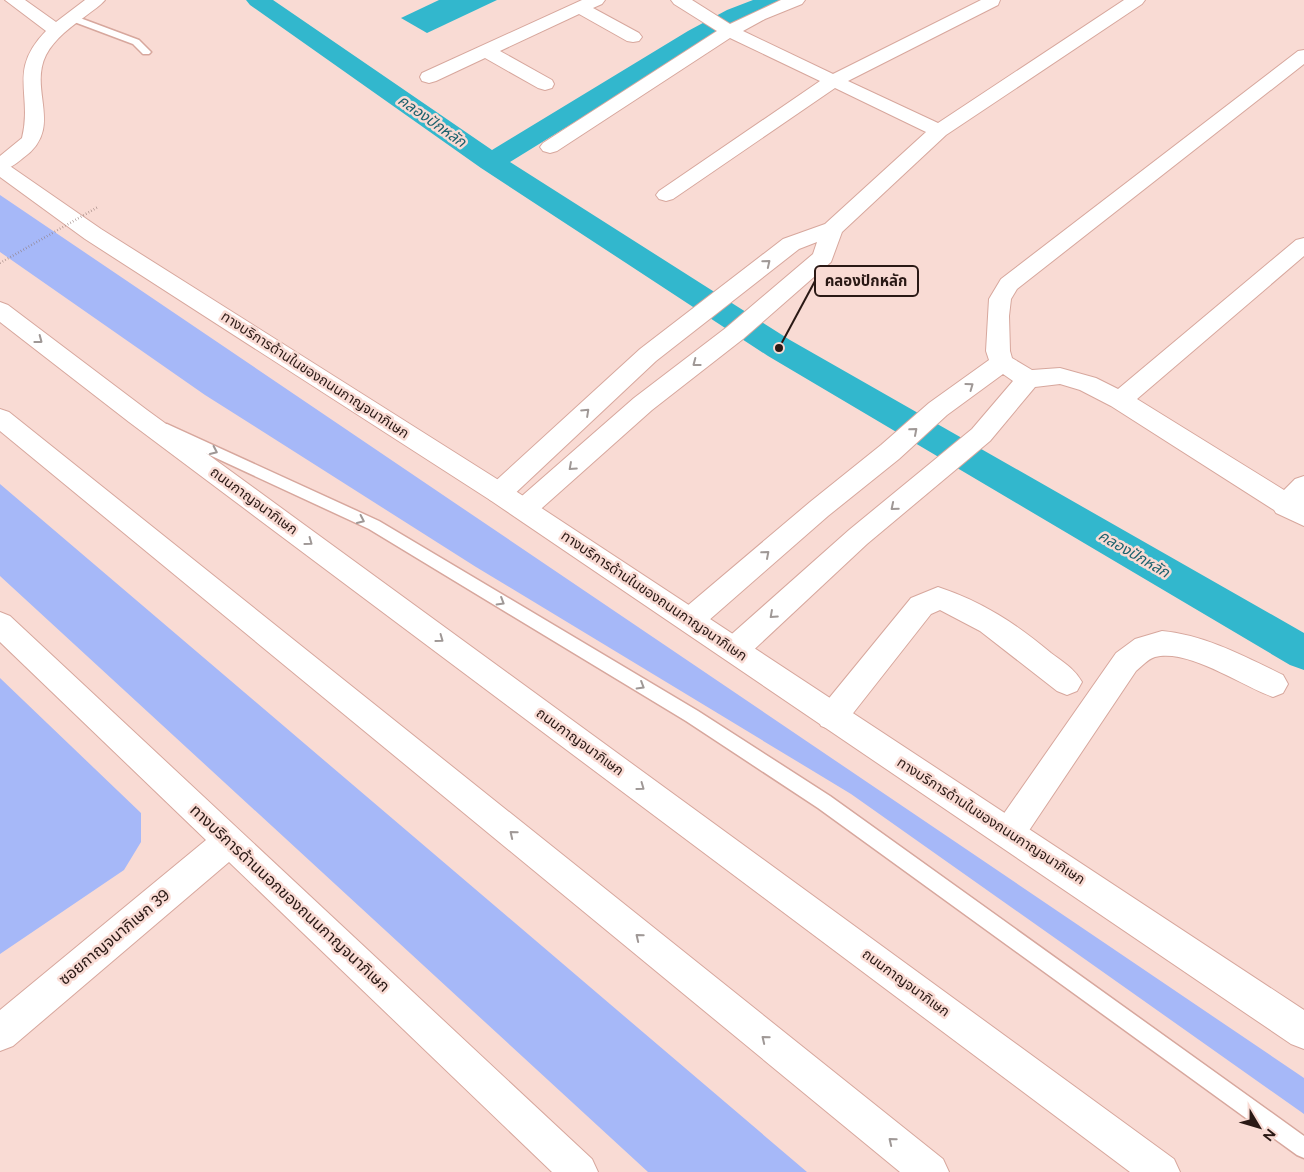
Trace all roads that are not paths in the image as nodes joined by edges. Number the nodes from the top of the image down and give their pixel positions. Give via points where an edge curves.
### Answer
1 (14, 0) edge
2 (96, 0) edge
3 (596, 0) edge
4 (680, 0) edge
5 (796, 0) edge
6 (1136, 0) edge
7 (992, 1) edge
8 (580, 8) junction
9 (72, 18) junction
10 (726, 29) junction
11 (57, 31) junction
12 (633, 37) dead end
13 (486, 51) junction
14 (146, 52) dead end
15 (1304, 55) edge
16 (429, 77) dead end
17 (833, 81) junction
18 (544, 84) dead end
19 (939, 131) junction
20 (550, 147) dead end
21 (0, 167) edge
22 (666, 195) dead end
23 (832, 229) junction
24 (1304, 245) edge
25 (0, 310) edge
26 (1002, 363) junction
27 (1028, 379) junction
28 (1120, 400) junction
29 (138, 416) junction
30 (0, 418) edge
31 (1304, 486) edge
32 (499, 493) junction
33 (524, 509) junction
34 (1295, 511) edge
35 (690, 620) junction
36 (0, 624) edge
37 (735, 649) junction
38 (1067, 682) dead end
39 (1273, 684) dead end
40 (832, 717) junction
41 (1009, 833) junction
42 (229, 841) junction
43 (1304, 1031) edge
44 (0, 1033) edge
45 (1304, 1148) edge
46 (579, 1172) edge
47 (930, 1172) edge
48 (1161, 1172) edge

1 - 11 main road
2 - 9 main road
3 - 8 main road
4 - 10 main road
5 - 10 main road
6 - 19 main road
7 - 17 main road
8 - 12 main road
8 - 13 main road
9 - 11 main road
9 - 14 lane via 136,42
10 - 17 main road
10 - 20 main road
11 - 21 main road via 33,65 34,132 29,144
13 - 16 main road
13 - 18 main road
15 - 26 main road via 1009,284 1000,300 998,316 998,351
17 - 19 main road
17 - 22 main road
19 - 23 main road
21 - 32 main road, ทางบริการด้านในของถนนกาญจนาภิเษก via 93,234
32 -> 23 main road via 648,355 791,244
23 -> 33 main road via 823,257 735,333 642,404
24 - 28 main road
25 -> 29 main road, ถนนกาญจนาภิเษก
26 - 27 main road
35 -> 26 main road via 938,410
27 - 28 main road via 1060,376 1088,384
27 -> 37 main road via 981,435 858,537
28 - 34 main road
29 -> 45 lane via 374,525 692,716 824,802
29 -> 48 main road, ถนนกาญจนาภิเษก
47 -> 30 main road
31 - 34 main road
32 - 33 main road, ทางบริการด้านในของถนนกาญจนาภิเษก
33 - 35 main road, ทางบริการด้านในของถนนกาญจนาภิเษก
35 - 37 main road, ทางบริการด้านในของถนนกาญจนาภิเษก
36 - 42 main road, ทางบริการด้านนอกของถนนกาญจนาภิเษก
37 - 40 main road, ทางบริการด้านในของถนนกาญจนาภิเษก
38 - 40 main road via 983,618 938,598 921,606
39 - 41 main road via 1175,643 1148,646 1126,662
40 - 41 main road, ทางบริการด้านในของถนนกาญจนาภิเษก
41 - 43 main road, ทางบริการด้านในของถนนกาญจนาภิเษก
42 - 44 main road, ซอยกาญจนาภิเษก 39
42 - 46 main road, ทางบริการด้านนอกของถนนกาญจนาภิเษก

